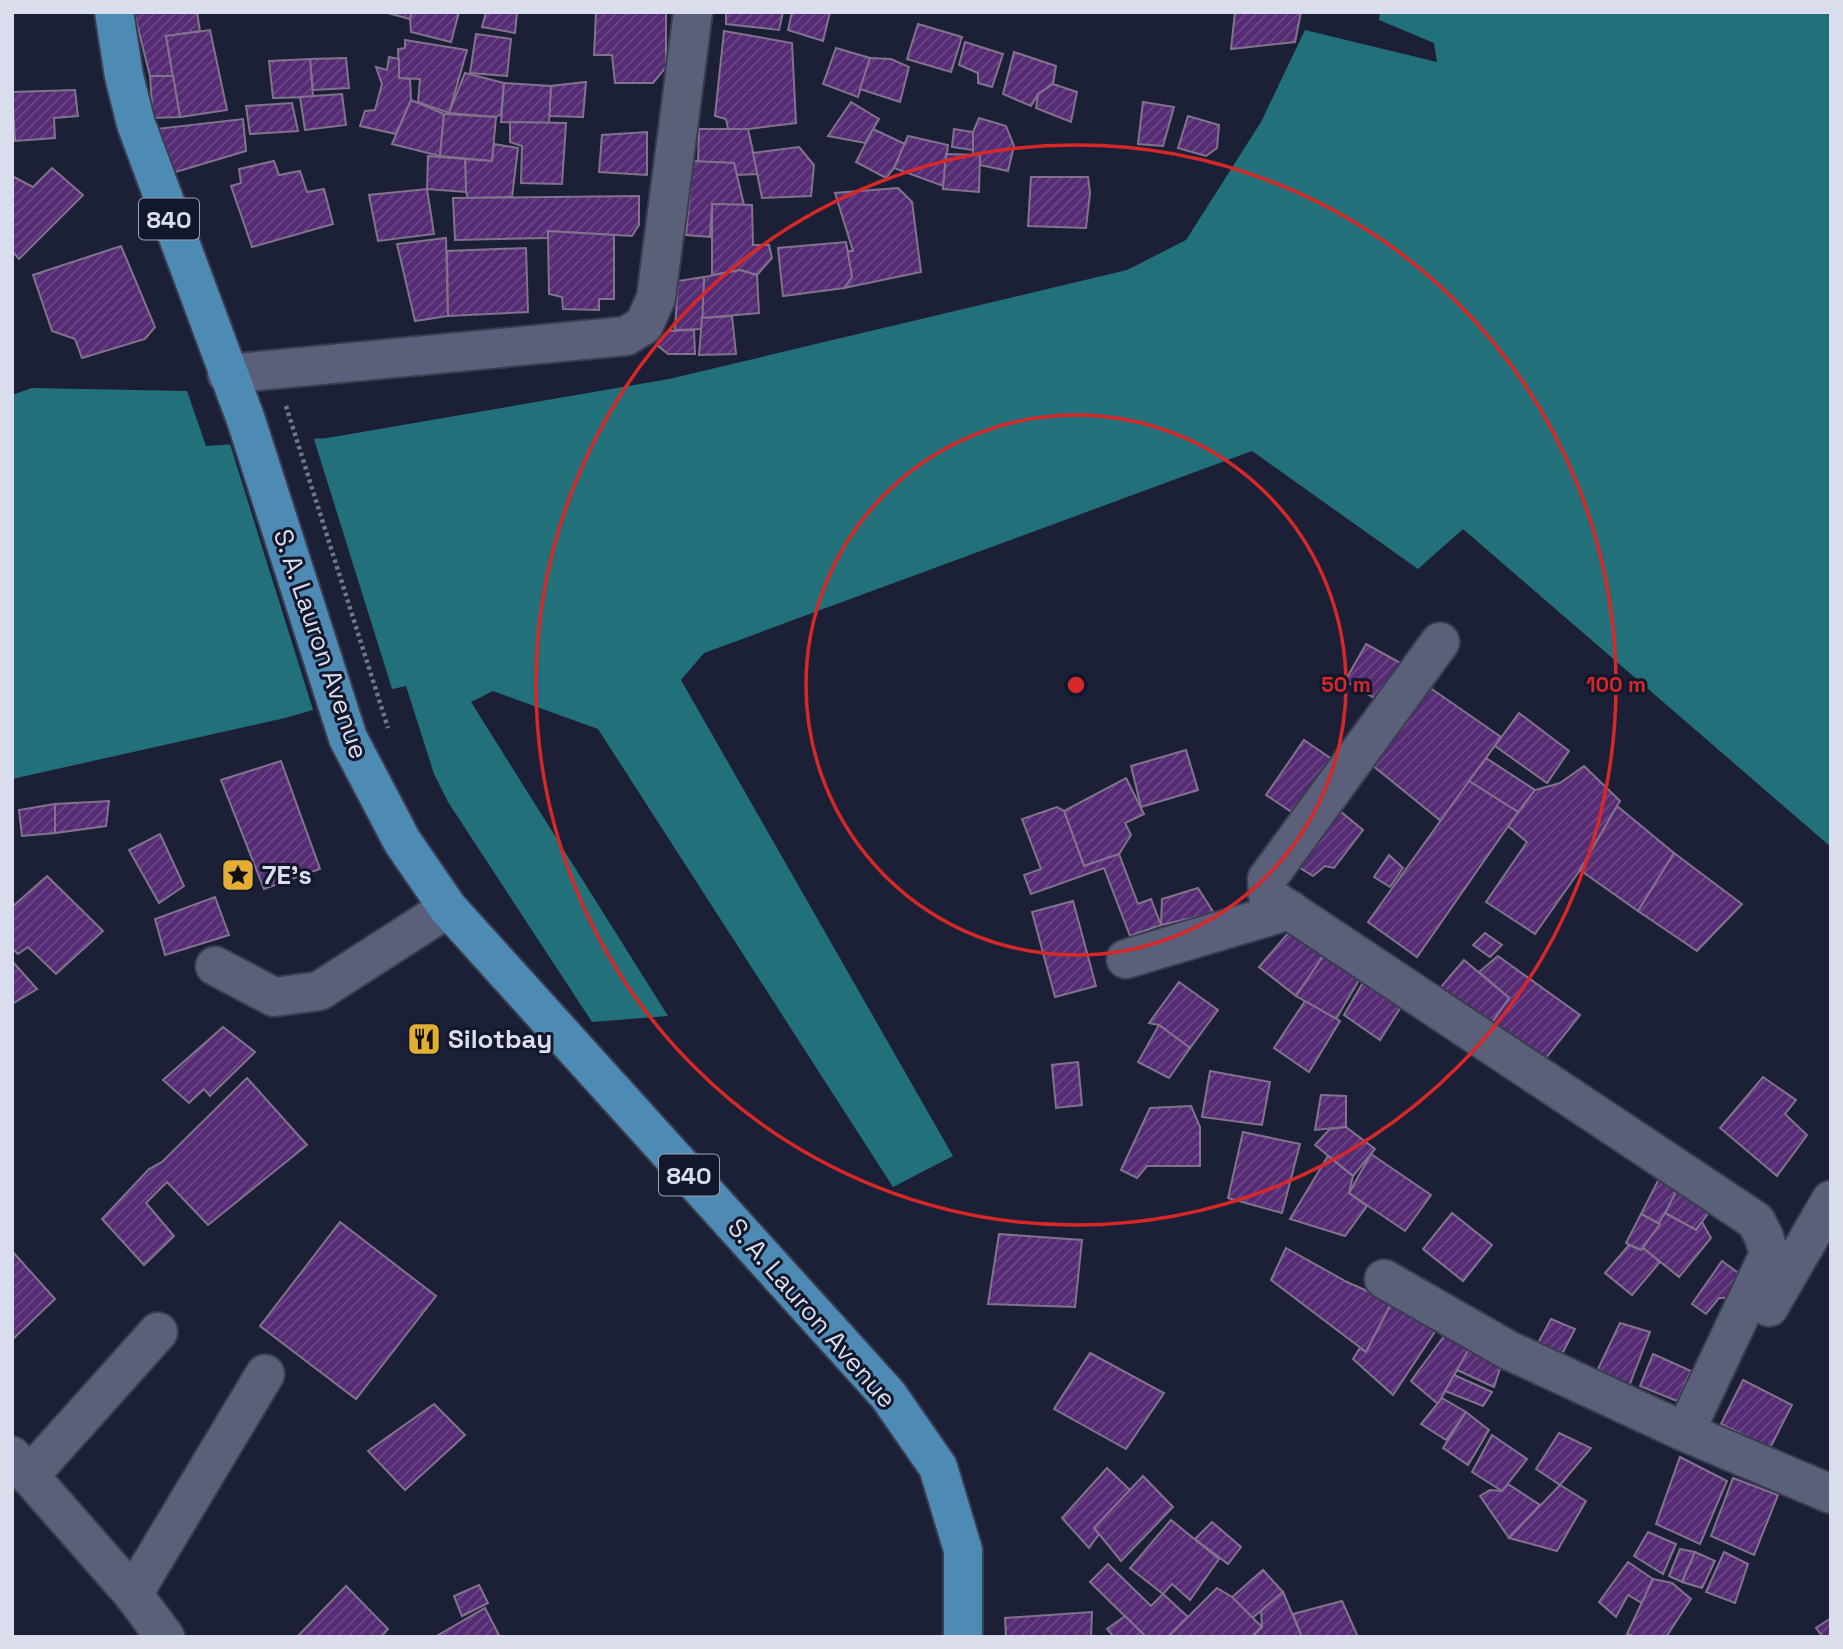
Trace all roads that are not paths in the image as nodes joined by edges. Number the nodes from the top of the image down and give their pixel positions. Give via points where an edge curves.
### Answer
1 (114, 12) edge
2 (693, 12) edge
3 (227, 374) junction
4 (1440, 642) dead end
5 (448, 908) junction
6 (1290, 910) junction
7 (1126, 960) dead end
8 (215, 966) dead end
9 (1831, 1199) edge
10 (1384, 1279) dead end
11 (158, 1332) dead end
12 (1724, 1350) junction
13 (265, 1374) dead end
14 (1685, 1432) junction
15 (21, 1466) edge
16 (1831, 1494) edge
17 (133, 1594) junction
18 (165, 1637) edge
19 (963, 1637) edge

1 - 3 highway, S. A. Lauron Avenue / 840 via 136,124
2 - 3 street via 656,298 644,325 626,336
3 - 5 highway, S. A. Lauron Avenue / 840 via 348,738 402,841
4 - 6 street via 1267,879 1268,896
5 - 8 street via 319,991 274,996
5 - 19 highway, S. A. Lauron Avenue / 840 via 888,1395 942,1479 963,1550
6 - 7 street
6 - 12 street via 1756,1221 1769,1254
9 - 12 street via 1753,1340
10 - 14 street via 1508,1350
11 - 15 street
12 - 14 street
13 - 17 street
14 - 16 street
15 - 17 street
17 - 18 street

